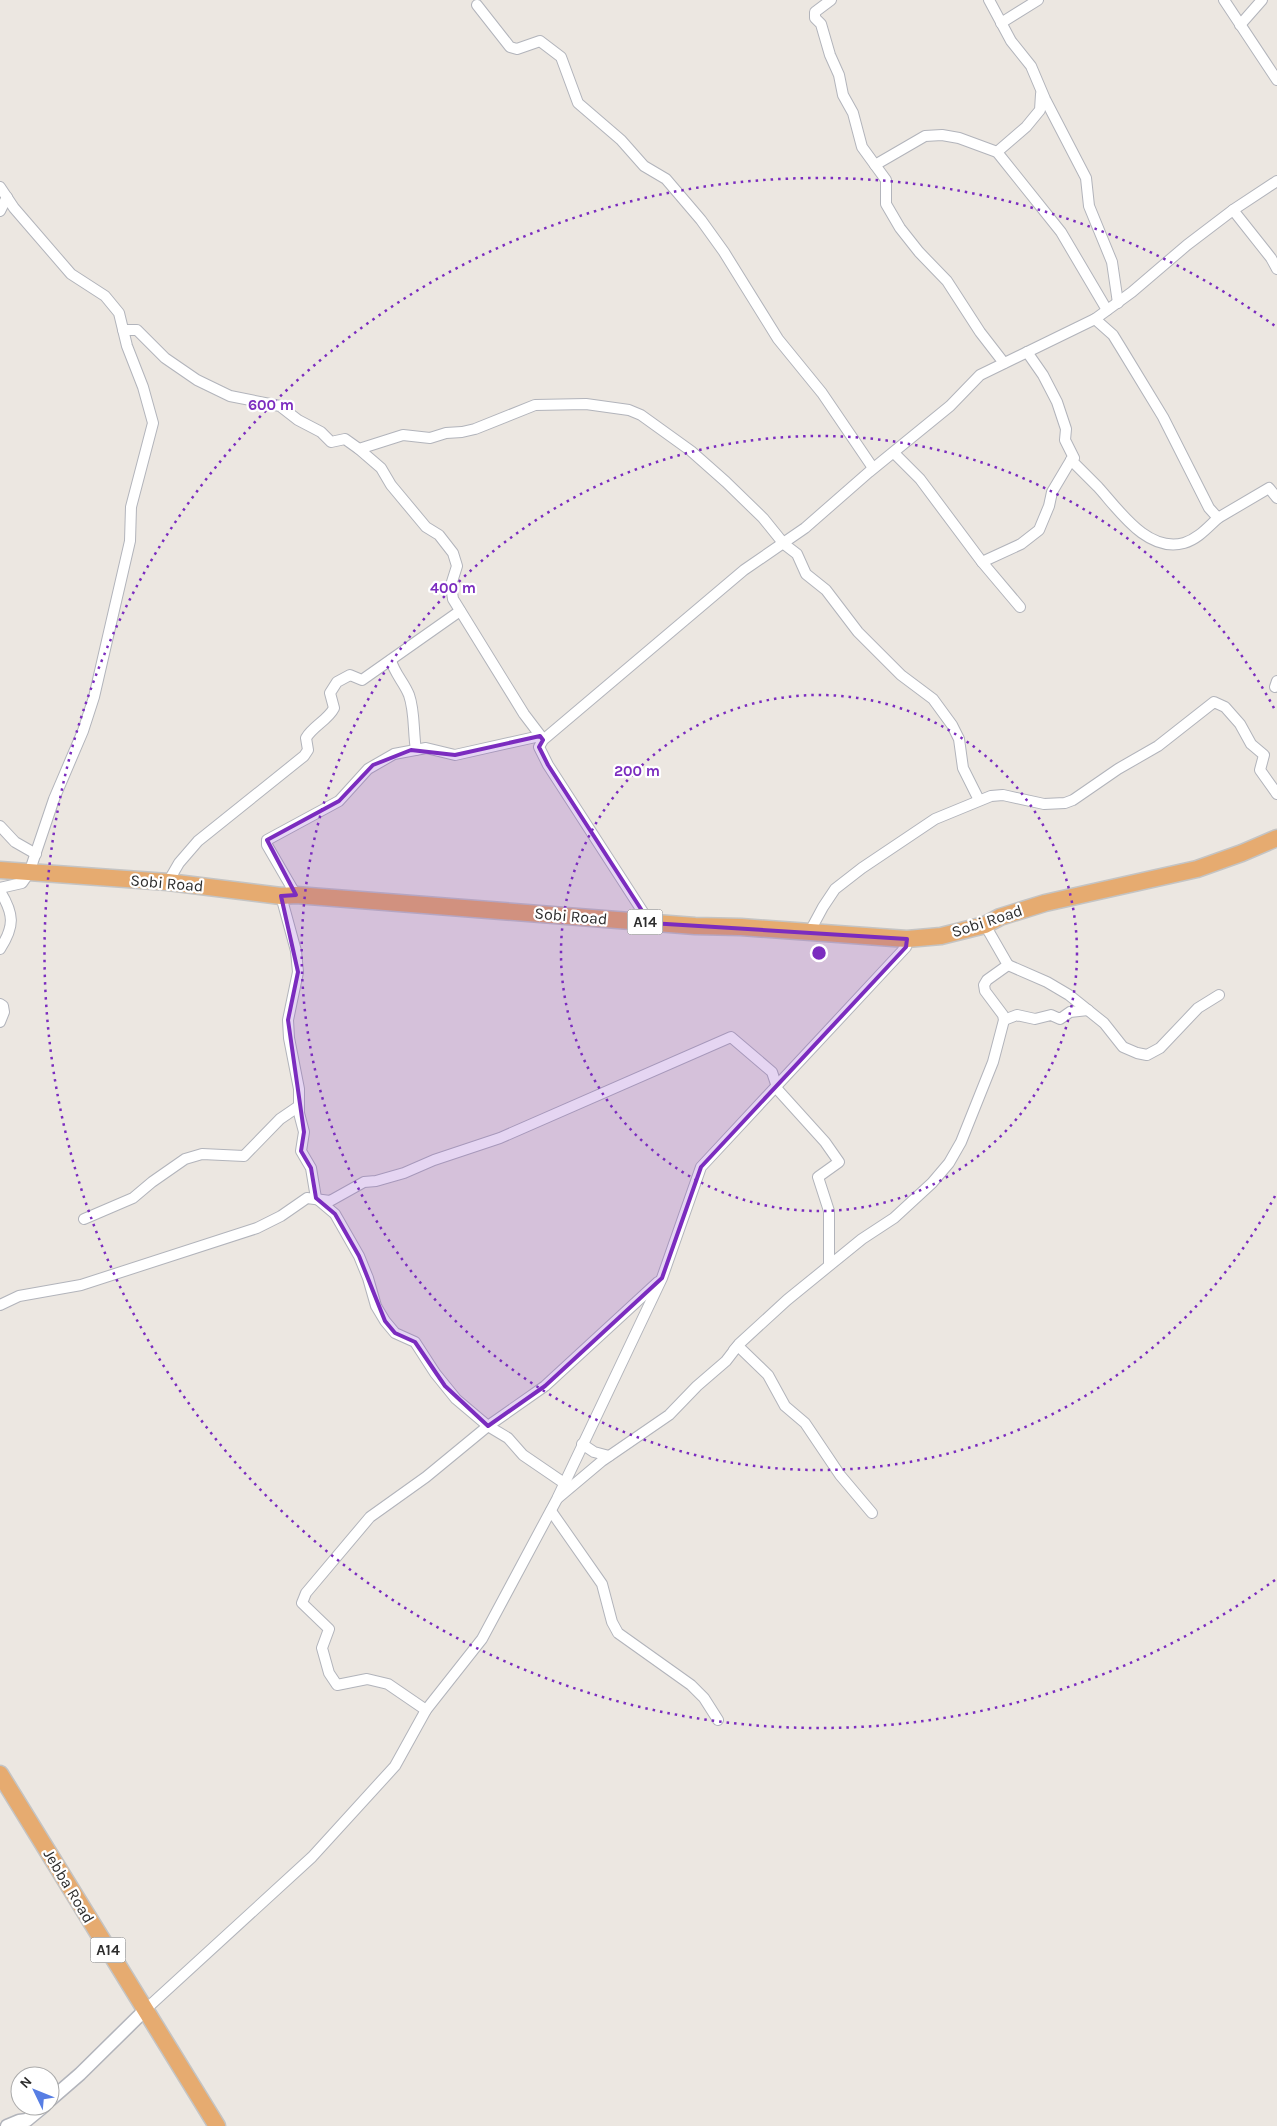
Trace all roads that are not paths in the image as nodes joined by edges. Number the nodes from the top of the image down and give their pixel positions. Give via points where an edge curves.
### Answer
1 (831, 0) edge
2 (989, 0) edge
3 (1038, 0) edge
4 (1224, 0) edge
5 (1262, 0) edge
6 (477, 5) dead end
7 (1001, 23) junction
8 (1240, 25) junction
9 (1277, 80) edge
10 (1041, 91) junction
11 (997, 152) junction
12 (875, 165) junction
13 (1277, 181) edge
14 (0, 188) edge
15 (7, 197) junction
16 (1232, 210) junction
17 (0, 211) edge
18 (1277, 269) edge
19 (1118, 303) junction
20 (1107, 310) junction
21 (1094, 319) junction
22 (123, 330) junction
23 (1027, 352) junction
24 (1004, 363) junction
25 (359, 449) junction
26 (894, 453) junction
27 (1071, 460) junction
28 (873, 468) junction
29 (1277, 498) edge
30 (1218, 518) junction
31 (784, 544) junction
32 (982, 562) junction
33 (1020, 606) dead end
34 (460, 611) junction
35 (391, 660) junction
36 (542, 738) junction
37 (416, 750) junction
38 (1277, 794) edge
39 (979, 800) junction
40 (0, 826) edge
41 (1277, 838) edge
42 (36, 854) junction
43 (0, 870) edge
44 (30, 873) junction
45 (168, 882) junction
46 (0, 889) edge
47 (289, 896) junction
48 (650, 923) junction
49 (985, 924) junction
50 (809, 933) junction
51 (907, 939) junction
52 (0, 949) edge
53 (1008, 964) junction
54 (1219, 995) dead end
55 (0, 1004) edge
56 (1088, 1010) junction
57 (1004, 1020) junction
58 (0, 1022) edge
59 (777, 1084) junction
60 (299, 1106) junction
61 (316, 1198) junction
62 (84, 1219) dead end
63 (829, 1265) junction
64 (662, 1278) junction
65 (0, 1305) edge
66 (738, 1346) junction
67 (488, 1426) junction
68 (582, 1444) junction
69 (610, 1456) junction
70 (564, 1483) junction
71 (557, 1499) junction
72 (551, 1511) junction
73 (872, 1512) dead end
74 (426, 1710) junction
75 (718, 1720) dead end
76 (0, 1774) edge
77 (0, 1793) edge
78 (142, 2013) junction
79 (60, 2091) edge
80 (32, 2116) edge
81 (7, 2126) edge
82 (206, 2126) edge
83 (217, 2126) edge

1 - 12 street via 815,12 815,18 821,24 862,147
2 - 7 street
3 - 7 street
4 - 8 street
5 - 8 street
6 - 28 street via 510,47 540,41 561,57 578,103 621,140 644,166 666,179 724,252 778,339 822,393
7 - 10 street via 1027,59
8 - 9 street
10 - 11 street via 1040,110
10 - 19 street via 1086,178 1089,206 1112,262
11 - 12 street via 959,138 925,136
11 - 20 street via 1061,232
12 - 24 street via 886,180 886,204 900,228 947,281
13 - 16 street
14 - 15 street
15 - 17 street
15 - 22 street via 71,274 105,296 119,313
16 - 18 street
16 - 19 street
19 - 20 street
20 - 21 street
21 - 23 street
21 - 30 street via 1113,335 1122,348 1163,417 1209,508
22 - 25 street via 137,330 165,358 215,390 280,406 332,442 345,439
22 - 42 street via 153,422 131,507 130,541 94,697
23 - 24 street
23 - 27 street via 1057,402 1066,429 1065,440 1074,458
24 - 26 street via 972,381 950,406
25 - 31 street via 403,435 430,438 446,432 475,429 535,405 586,404 629,410 652,422 710,466 763,518
25 - 34 street via 380,468 426,528 439,535 453,552 457,566 451,593
26 - 28 street
26 - 32 street via 920,479
27 - 30 street via 1124,518 1150,538 1163,543 1182,544 1193,540
27 - 32 street via 1052,492 1039,530 1021,544
28 - 31 street
29 - 30 street via 1269,488
31 - 36 street via 744,570
31 - 39 street via 797,554 806,574 826,590 858,632 901,675 933,699 959,739 963,768
32 - 33 street
34 - 35 street
34 - 36 street
35 - 37 street via 409,696
35 - 45 street via 362,680 350,675 337,682 330,693 334,708 306,738 308,750 304,756 198,841 178,862
36 - 37 street via 455,755 426,748
36 - 48 street via 539,748 548,765
37 - 47 street via 394,754 372,765 338,801 267,840
38 - 39 street via 1260,770 1264,755 1250,744 1240,724 1224,707 1214,702 1158,746 1073,800 1044,804 1003,795
39 - 50 street via 967,808 935,819 835,889
40 - 42 street via 15,842
41 - 49 highway, Sobi Road / A14 via 1197,869 1044,903 1000,916
42 - 44 street
43 - 44 highway, Sobi Road / A14
44 - 45 highway, Sobi Road / A14
44 - 46 street via 22,882
45 - 47 highway, Sobi Road / A14
46 - 52 street via 11,912 11,925
47 - 48 highway, Sobi Road / A14
47 - 60 street via 298,972 288,1020
48 - 50 highway, Sobi Road / A14 via 741,926
49 - 51 highway, Sobi Road / A14 via 961,932
49 - 53 street
50 - 51 highway, Sobi Road / A14
51 - 59 street via 906,947
53 - 56 street via 1047,982
53 - 57 street via 984,985
54 - 56 street via 1198,1008 1160,1048 1147,1055 1123,1047 1104,1023
55 - 58 street via 4,1012
56 - 57 street via 1070,1012 1060,1019 1051,1015 1035,1019 1018,1015
57 - 63 street via 982,1091 949,1163 894,1218
59 - 61 street via 772,1072 732,1037 500,1138 404,1172 364,1182 330,1201
59 - 63 street via 778,1090 839,1162 818,1177 829,1211
59 - 64 street via 701,1167
60 - 61 street via 304,1132 301,1151 311,1168
60 - 62 street via 280,1119 244,1156 202,1154 185,1159 133,1198
61 - 65 street via 307,1198 257,1228 81,1285 19,1296
61 - 67 street via 335,1214 359,1256 376,1306 385,1321 395,1332 415,1342 451,1392
63 - 66 street
64 - 67 street via 545,1386
64 - 68 street
66 - 69 street via 668,1415
66 - 73 street via 768,1374 784,1406 805,1423 830,1462
67 - 70 street
67 - 74 street via 426,1477 370,1517 306,1593 302,1603 329,1629 322,1648 329,1673 337,1685 367,1679 388,1684
68 - 69 street via 594,1452
68 - 70 street
69 - 71 street
70 - 71 street
71 - 72 street
72 - 74 street via 482,1639
72 - 75 street via 602,1584 618,1633 691,1685
74 - 78 street via 395,1766 312,1857
76 - 78 highway, Jebba Road / A14
77 - 78 highway, A14
78 - 79 street
78 - 82 highway, A14
78 - 83 highway, Jebba Road / A14
80 - 81 street

